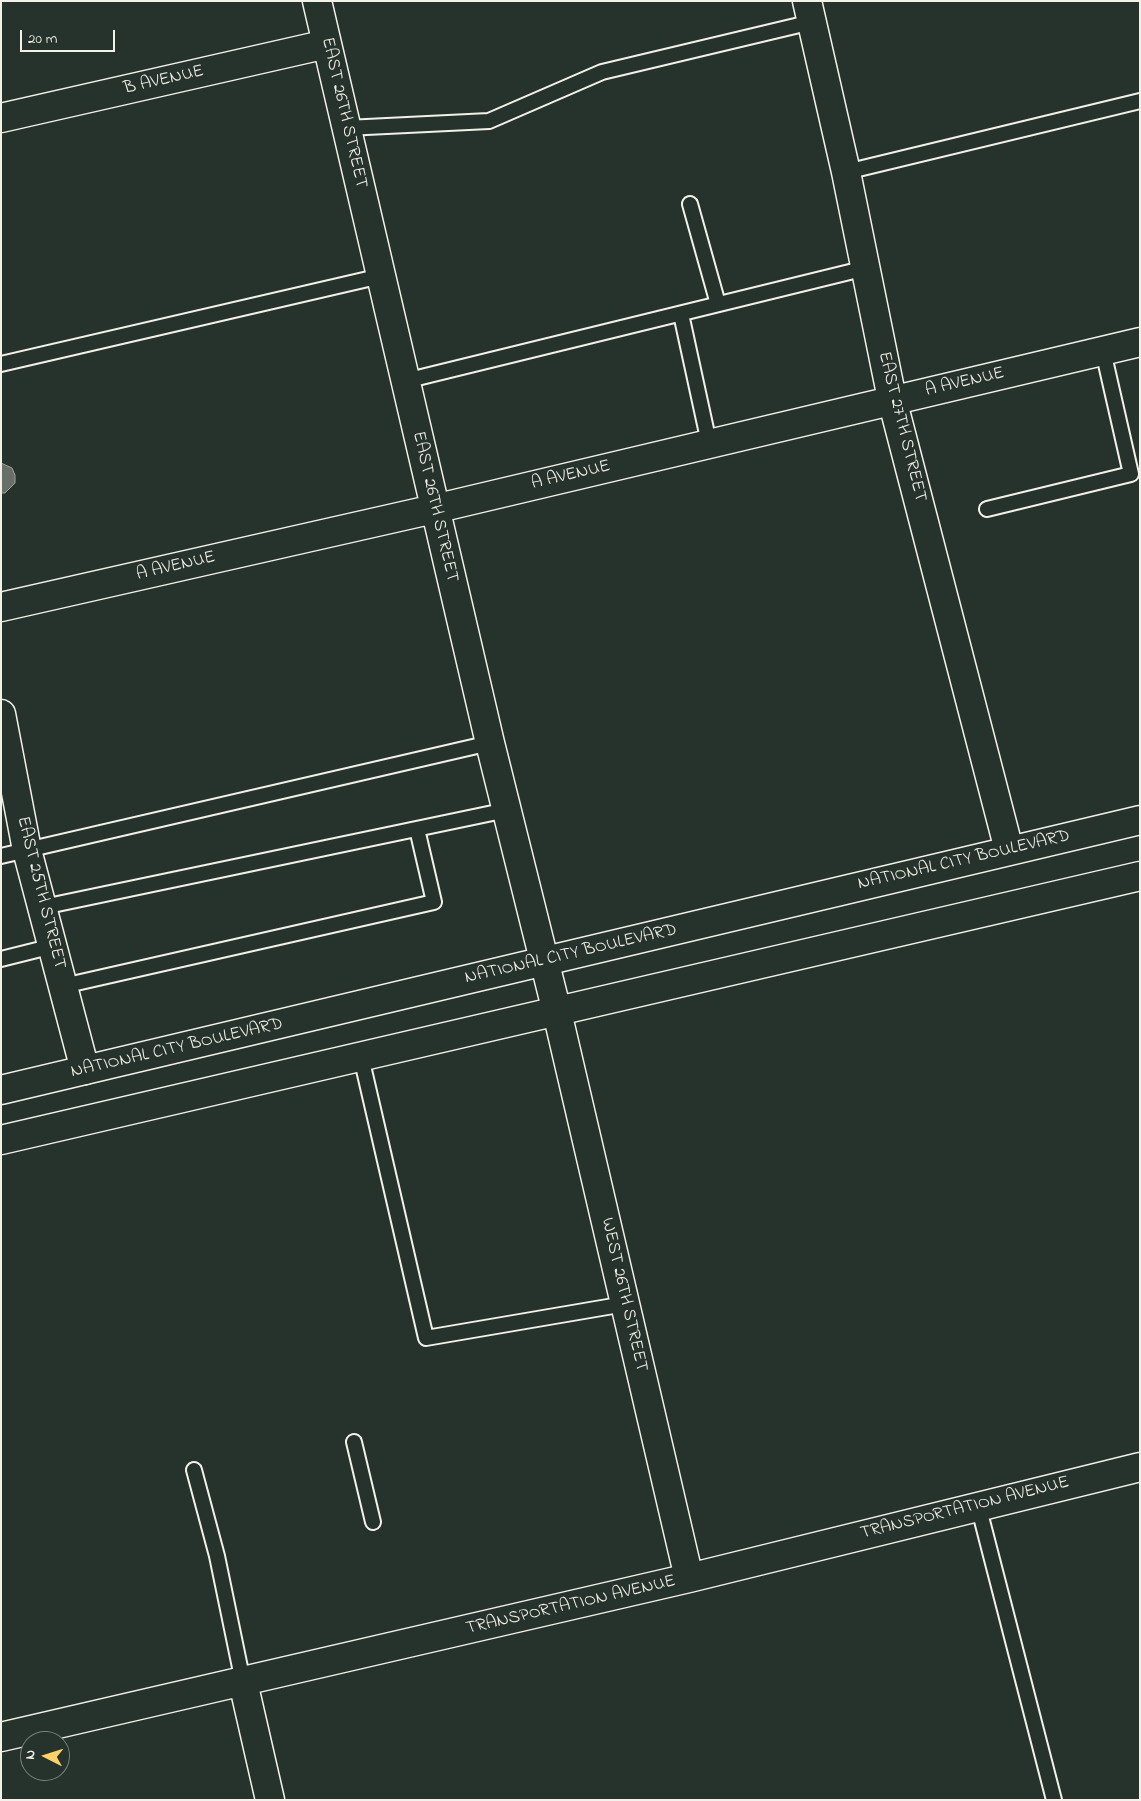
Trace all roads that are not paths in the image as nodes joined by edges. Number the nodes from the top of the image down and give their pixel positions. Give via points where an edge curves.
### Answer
1 (322, 2) edge
2 (809, 12) edge
3 (326, 44) junction
4 (1140, 100) edge
5 (1, 118) edge
6 (346, 128) junction
7 (846, 172) junction
8 (690, 204) dead end
9 (866, 268) junction
10 (380, 276) junction
11 (718, 304) junction
12 (681, 314) junction
13 (1140, 342) edge
14 (1103, 351) junction
15 (1, 364) edge
16 (405, 381) junction
17 (892, 399) junction
18 (709, 443) junction
19 (434, 509) junction
20 (987, 509) dead end
21 (1, 607) edge
22 (1, 714) edge
23 (490, 743) junction
24 (5, 752) edge
25 (507, 810) junction
26 (1140, 820) edge
27 (417, 829) junction
28 (27, 850) junction
29 (1009, 850) junction
30 (1, 856) edge
31 (1140, 876) edge
32 (43, 907) junction
33 (53, 946) junction
34 (1, 959) edge
35 (544, 962) junction
36 (63, 986) junction
37 (557, 1012) junction
38 (361, 1057) junction
39 (85, 1070) junction
40 (1, 1090) edge
41 (1, 1140) edge
42 (625, 1304) junction
43 (354, 1442) dead end
44 (1140, 1467) edge
45 (194, 1470) dead end
46 (978, 1505) junction
47 (373, 1522) dead end
48 (689, 1578) junction
49 (243, 1682) junction
50 (1, 1737) edge
51 (270, 1800) edge
52 (1054, 1800) edge

1 - 3 street, EAST 26TH STREET
2 - 6 lane via 602,72 489,121
2 - 7 street, EAST 27TH STREET
3 - 5 street, B AVENUE
3 - 6 street, EAST 26TH STREET
4 - 7 lane
6 - 10 street, EAST 26TH STREET
7 - 9 street, EAST 27TH STREET
8 - 11 lane
9 - 11 lane
9 - 17 street, EAST 27TH STREET
10 - 15 lane
10 - 16 street, EAST 26TH STREET
11 - 12 lane
12 - 16 lane
12 - 18 lane
13 - 14 street, A AVENUE
14 - 17 street, A AVENUE
14 - 20 lane via 1131,474
16 - 19 street, EAST 26TH STREET
17 - 18 street, A AVENUE
17 - 29 street, EAST 27TH STREET
18 - 19 street, A AVENUE
19 - 21 street, A AVENUE
19 - 23 street, EAST 26TH STREET
22 - 24 street, EAST 25TH STREET
23 - 25 street, EAST 26TH STREET
23 - 28 lane
24 - 28 street, EAST 25TH STREET
25 - 27 lane
25 - 35 street, EAST 26TH STREET
26 - 29 street, NATIONAL CITY BOULEVARD
27 - 32 lane
27 - 36 lane via 434,902
28 - 30 lane
28 - 32 street, EAST 25TH STREET
29 - 35 street, NATIONAL CITY BOULEVARD
31 - 37 street
32 - 33 street, EAST 25TH STREET
33 - 34 lane
33 - 36 street, EAST 25TH STREET
35 - 37 street, EAST 26TH STREET
35 - 39 street, NATIONAL CITY BOULEVARD
36 - 39 street, EAST 25TH STREET
37 - 38 street
37 - 42 street, WEST 26TH STREET
38 - 41 street
38 - 42 lane via 426,1338
39 - 40 street, NATIONAL CITY BOULEVARD
42 - 48 street, WEST 26TH STREET
43 - 47 lane
44 - 46 street, TRANSPORTATION AVENUE
45 - 49 lane via 217,1556
46 - 48 street, TRANSPORTATION AVENUE
46 - 52 lane
48 - 49 street, TRANSPORTATION AVENUE
49 - 50 street, TRANSPORTATION AVENUE
49 - 51 street

